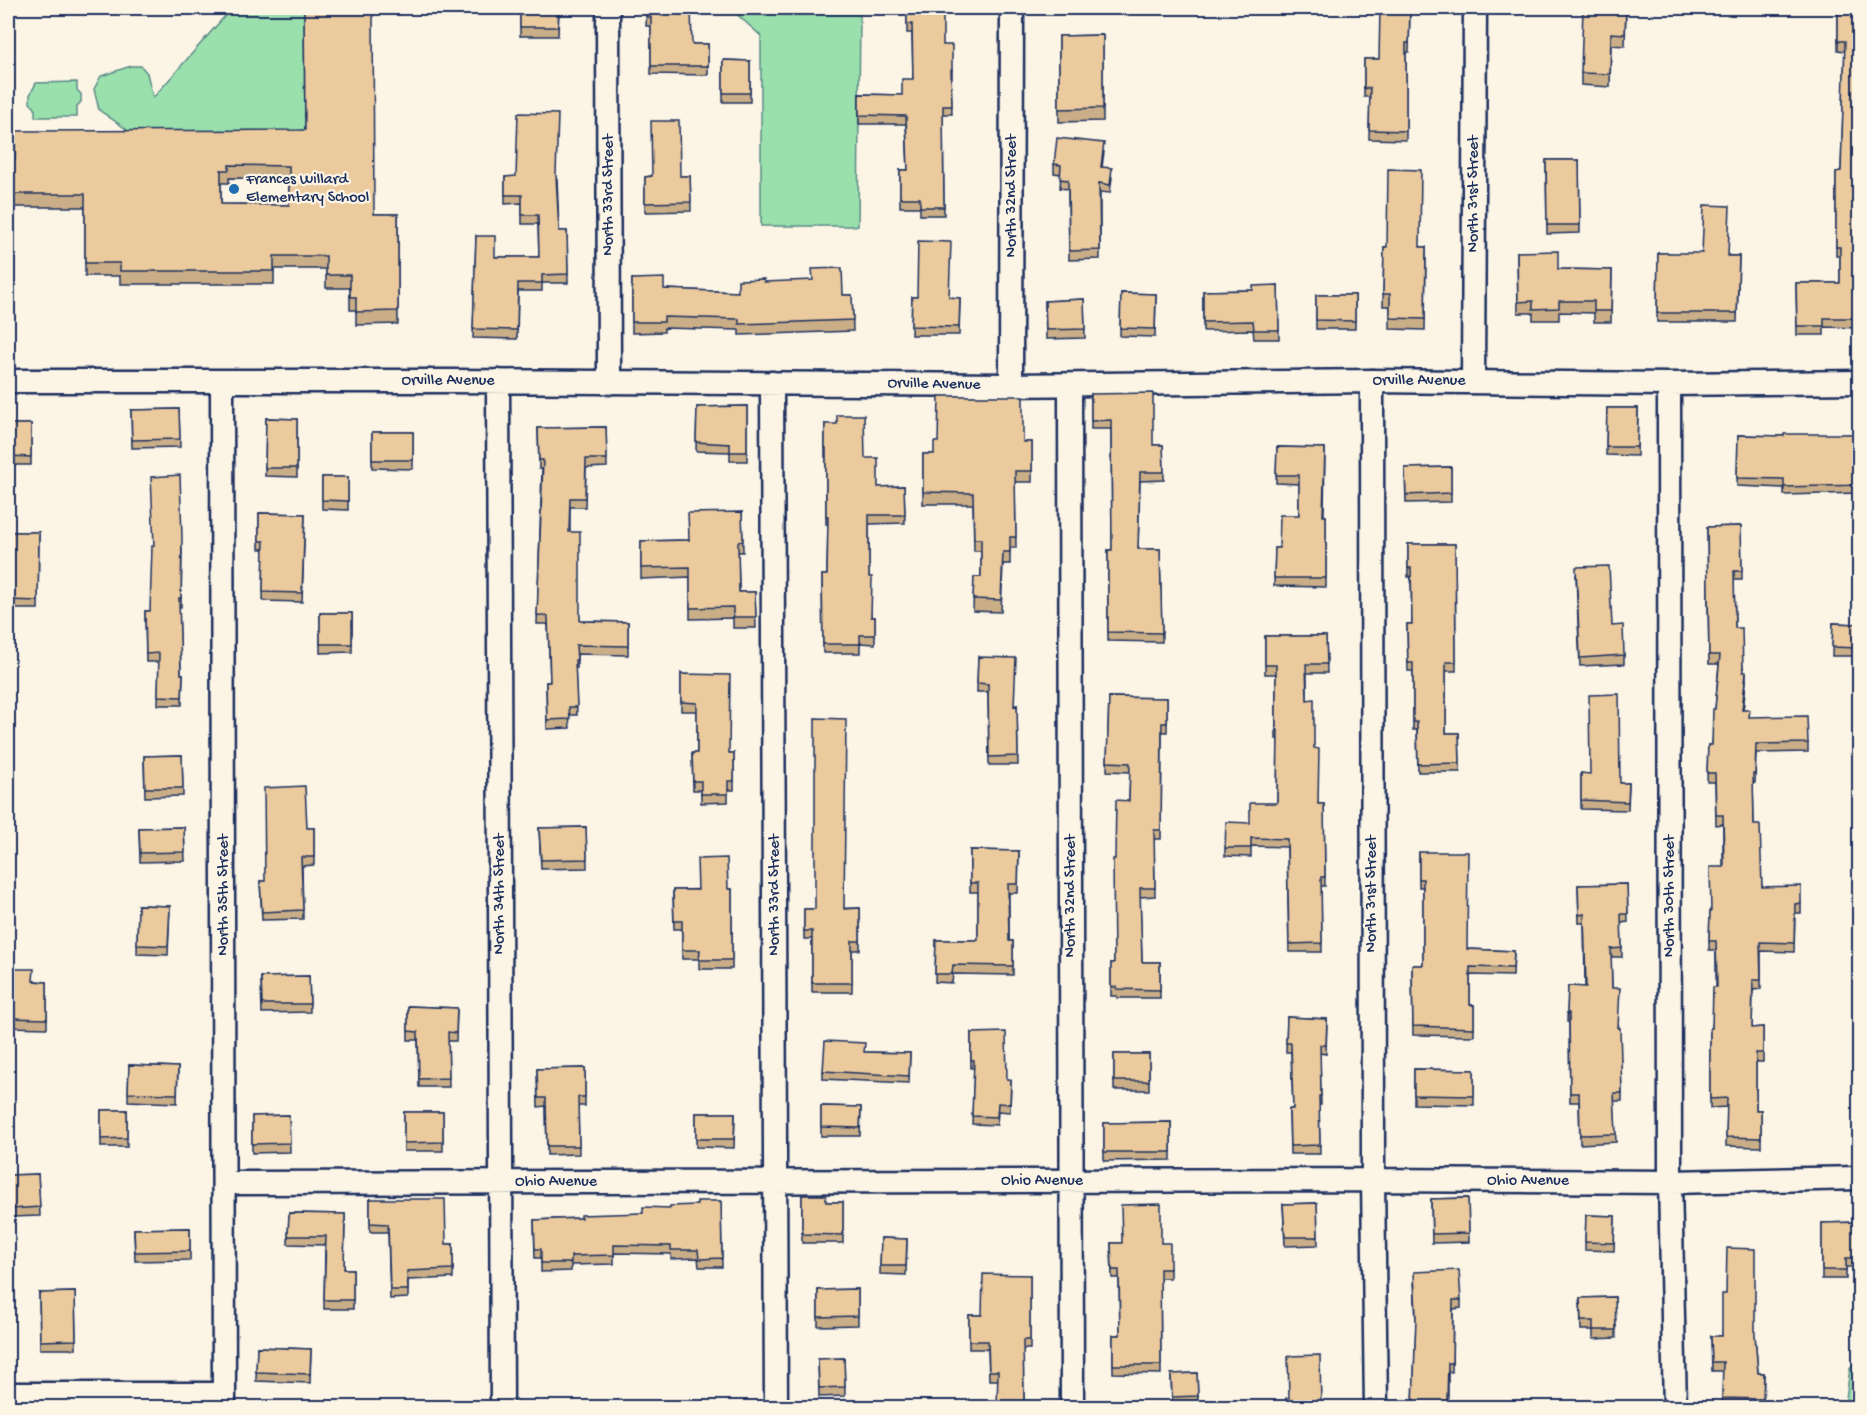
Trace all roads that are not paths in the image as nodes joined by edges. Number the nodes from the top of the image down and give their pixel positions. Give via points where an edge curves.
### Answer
1 (608, 8) edge
2 (1012, 8) edge
3 (1476, 8) edge
4 (8, 381) edge
5 (498, 381) junction
6 (1372, 381) junction
7 (1473, 381) junction
8 (222, 382) junction
9 (1860, 382) edge
10 (609, 383) junction
11 (772, 383) junction
12 (1669, 384) junction
13 (1070, 385) junction
14 (1011, 386) junction
15 (1860, 1178) edge
16 (1373, 1180) junction
17 (1071, 1181) junction
18 (501, 1182) junction
19 (1670, 1182) junction
20 (225, 1183) junction
21 (776, 1183) junction
22 (8, 1394) edge
23 (224, 1401) edge
24 (502, 1407) edge
25 (776, 1407) edge
26 (1072, 1407) edge
27 (1376, 1407) edge
28 (1675, 1407) edge

1 - 10 street, North 33rd Street
2 - 14 street, North 32nd Street
3 - 7 street, North 31st Street
4 - 8 street, Orville Avenue
5 - 8 street, Orville Avenue
5 - 10 street, Orville Avenue
5 - 18 street, North 34th Street
6 - 7 street, Orville Avenue
6 - 13 street, Orville Avenue
6 - 16 street, North 31st Street
7 - 12 street, Orville Avenue
8 - 20 street, North 35th Street
9 - 12 street, Orville Avenue
10 - 11 street, Orville Avenue
11 - 14 street, Orville Avenue
11 - 21 street, North 33rd Street
12 - 19 street, North 30th Street
13 - 14 street, Orville Avenue
13 - 17 street, North 32nd Street
15 - 19 street, Ohio Avenue
16 - 17 street, Ohio Avenue
16 - 19 street, Ohio Avenue
16 - 27 street, North 31st Street
17 - 21 street, Ohio Avenue
17 - 26 street, North 32nd Street
18 - 20 street, Ohio Avenue
18 - 21 street, Ohio Avenue
18 - 24 street, North 34th Street
19 - 28 street, North 30th Street
20 - 23 street, North 35th Street
21 - 25 street, North 33rd Street
22 - 23 street

